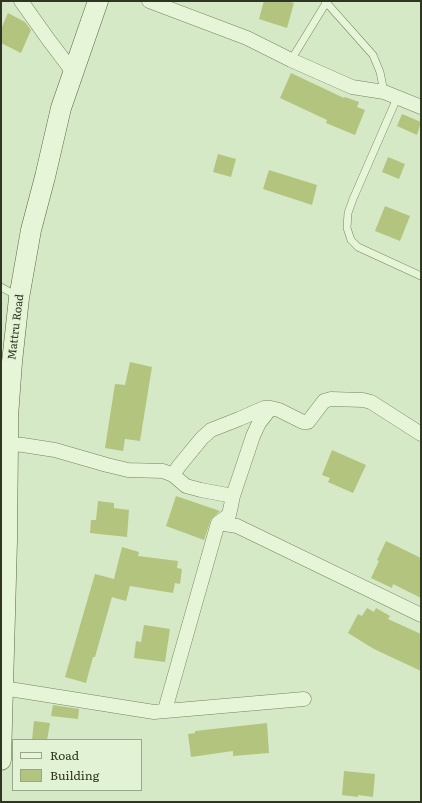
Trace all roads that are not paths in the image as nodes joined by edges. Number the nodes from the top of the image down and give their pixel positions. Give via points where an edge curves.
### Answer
1 (21, 1) edge
2 (98, 1) edge
3 (149, 1) edge
4 (325, 2) edge
5 (291, 60) junction
6 (72, 72) junction
7 (384, 92) junction
8 (397, 98) junction
9 (421, 108) edge
10 (421, 276) edge
11 (1, 287) edge
12 (19, 298) junction
13 (271, 408) junction
14 (421, 434) edge
15 (8, 444) junction
16 (173, 475) junction
17 (233, 496) junction
18 (218, 522) junction
19 (421, 615) edge
20 (3, 688) junction
21 (304, 699) dead end
22 (165, 710) junction
23 (1, 760) edge

1 - 6 street
2 - 6 main road, Mattru Road
3 - 5 street via 247,38
4 - 5 lane
4 - 7 lane via 373,55
5 - 7 street via 352,87
6 - 12 main road, Mattru Road via 31,230
7 - 8 street
8 - 9 street
8 - 10 lane via 353,199 348,213 347,228 350,240 358,247
11 - 12 lane
12 - 15 main road, Mattru Road via 12,362
13 - 14 street via 308,422 324,401 363,400 371,402
13 - 16 street via 264,408 211,430
13 - 17 street via 253,436
15 - 16 street via 55,450 128,470 163,471
15 - 20 main road, Mattru Road
16 - 17 street via 186,486
17 - 18 street via 229,515
18 - 19 street via 237,526
18 - 22 street
20 - 22 street via 154,712
20 - 23 main road, Mattru Road
21 - 22 street

